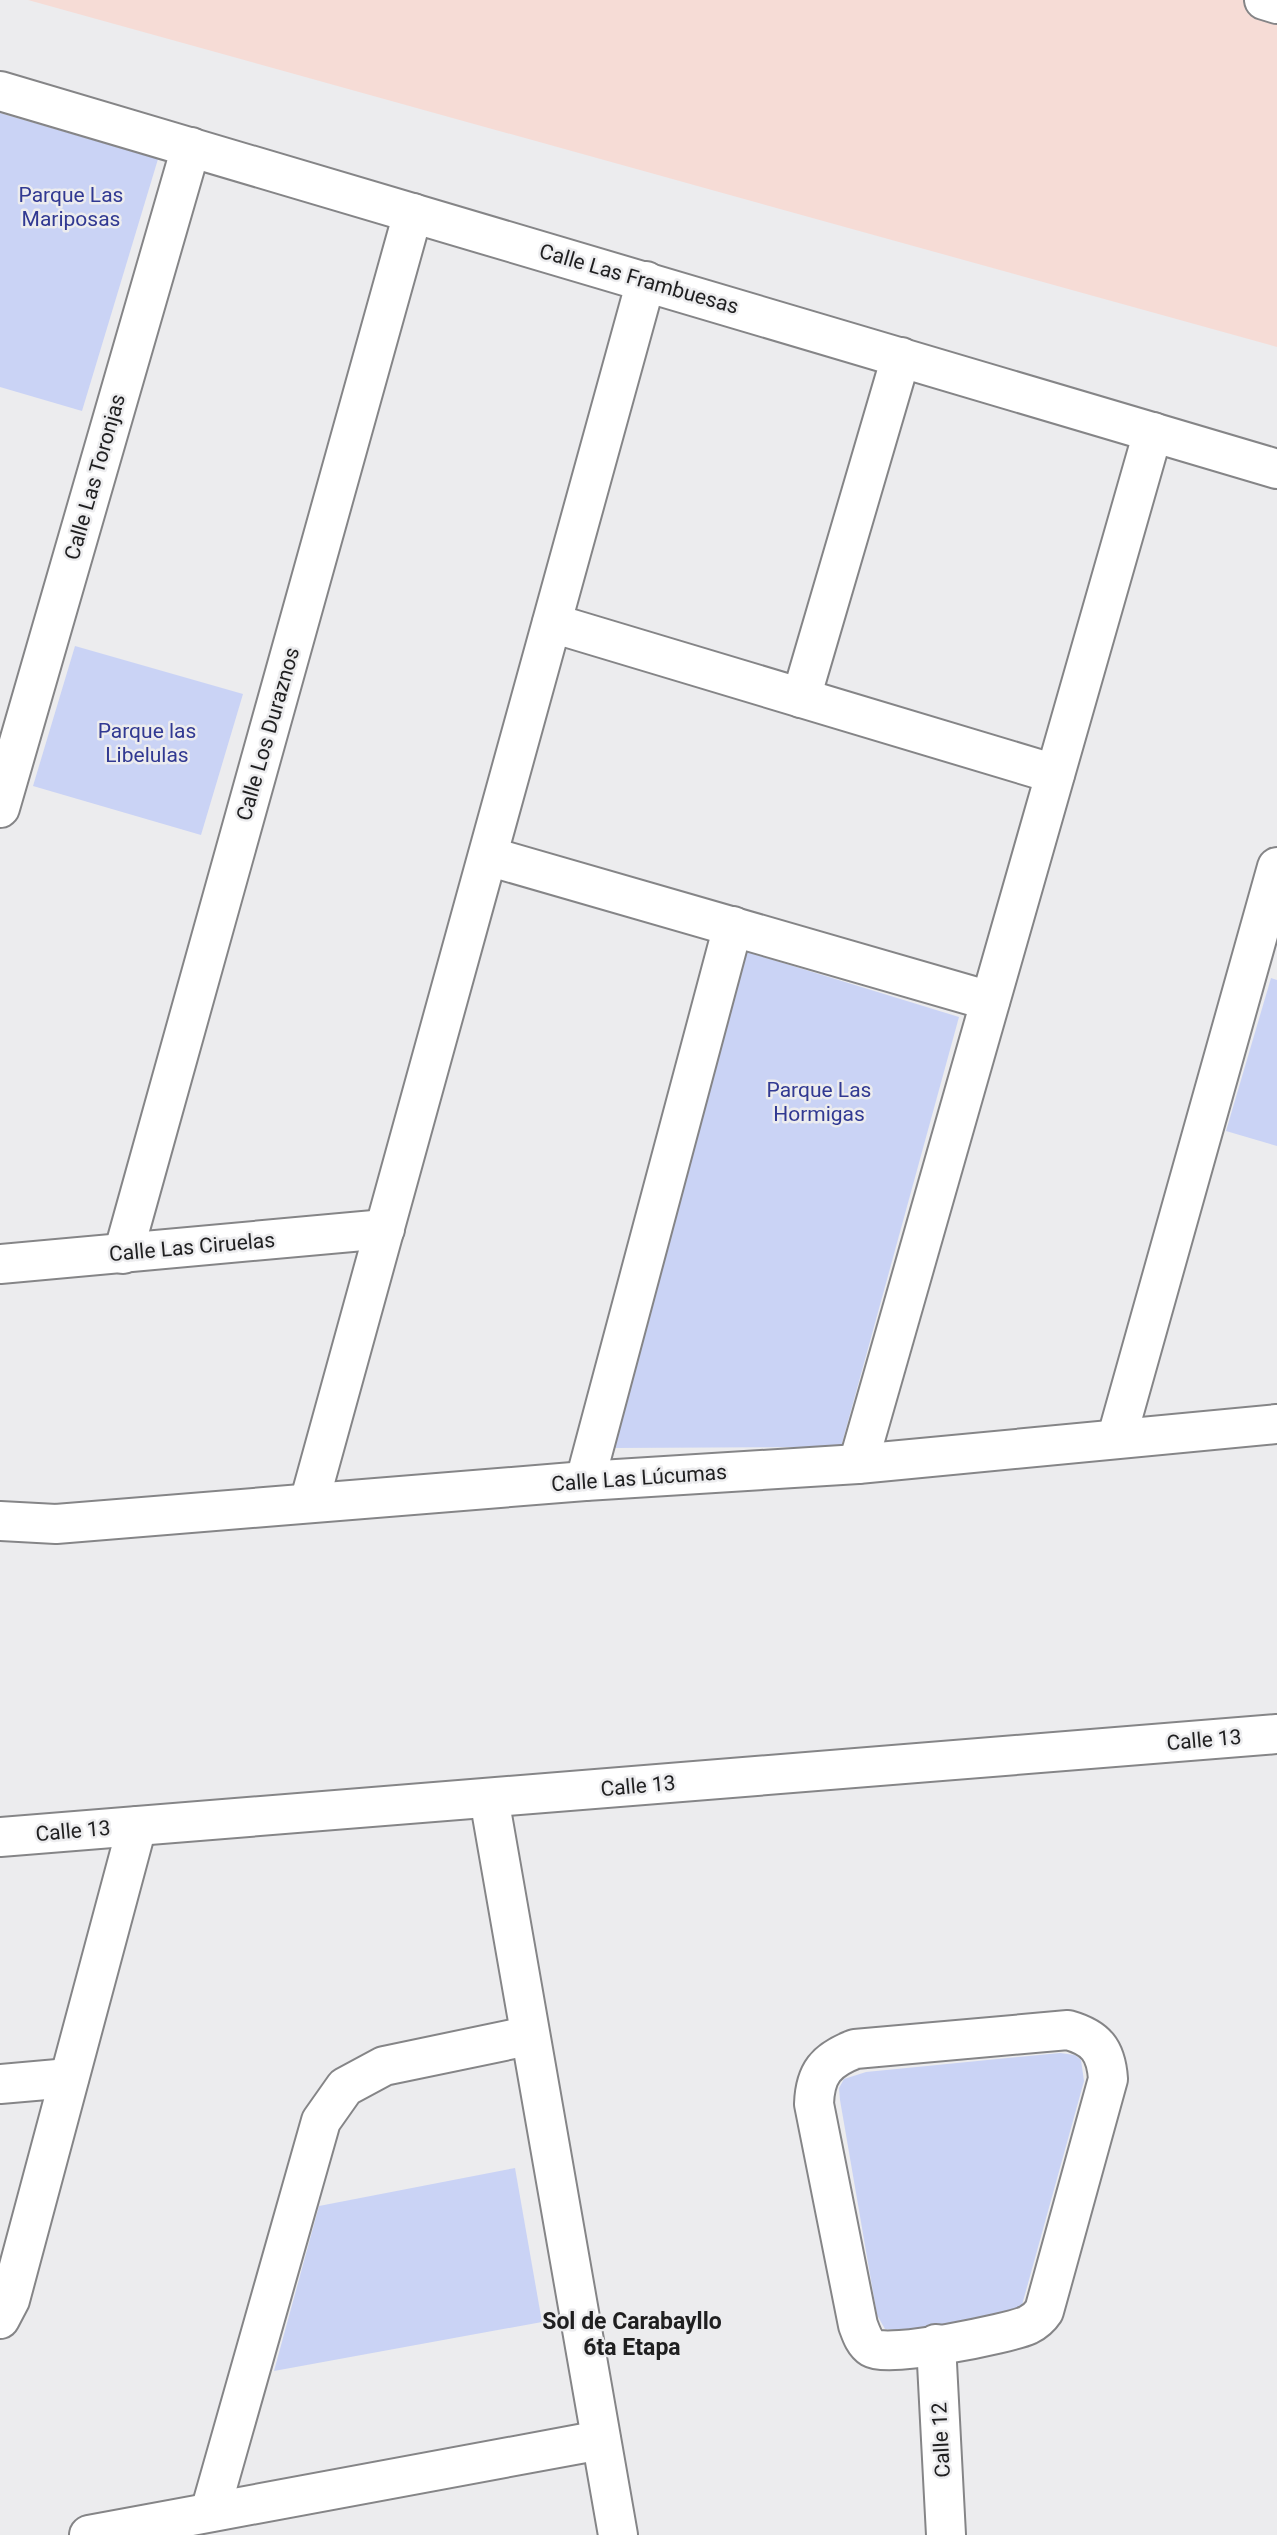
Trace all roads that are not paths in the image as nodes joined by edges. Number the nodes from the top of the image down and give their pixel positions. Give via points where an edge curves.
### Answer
1 (1264, 0) edge
2 (1277, 4) edge
3 (0, 91) edge
4 (191, 147) junction
5 (413, 213) junction
6 (646, 281) junction
7 (901, 357) junction
8 (1153, 432) junction
9 (1277, 469) edge
10 (552, 623) junction
11 (801, 698) junction
12 (1055, 774) junction
13 (0, 808) edge
14 (488, 856) junction
15 (1277, 867) edge
16 (733, 926) junction
17 (990, 1001) junction
18 (385, 1229) junction
19 (123, 1254) junction
20 (0, 1264) edge
21 (1277, 1424) edge
22 (1117, 1437) junction
23 (858, 1464) junction
24 (584, 1481) junction
25 (309, 1503) junction
26 (0, 1521) edge
27 (1277, 1734) edge
28 (489, 1798) junction
29 (137, 1826) junction
30 (0, 1837) edge
31 (528, 2036) junction
32 (69, 2078) junction
33 (0, 2084) edge
34 (0, 2319) edge
35 (936, 2344) junction
36 (601, 2440) junction
37 (210, 2512) junction
38 (89, 2535) edge
39 (618, 2535) edge
40 (946, 2535) edge

1 - 2 street
3 - 4 street, Calle Las Frambuesas
4 - 5 street, Calle Las Frambuesas
4 - 13 street, Calle Las Toronjas
5 - 6 street, Calle Las Frambuesas
5 - 19 street, Calle Los Duraznos
6 - 7 street, Calle Las Frambuesas
6 - 10 street
7 - 8 street, Calle Las Frambuesas
7 - 11 street
8 - 9 street, Calle Las Frambuesas
8 - 12 street
10 - 11 street
10 - 14 street
11 - 12 street
12 - 17 street
14 - 16 street
14 - 18 street
15 - 22 street
16 - 17 street
16 - 24 street
17 - 23 street
18 - 19 street, Calle Las Ciruelas
18 - 25 street
19 - 20 street, Calle Las Ciruelas
21 - 22 street, Calle Las Lúcumas
22 - 23 street, Calle Las Lúcumas
23 - 24 street, Calle Las Lúcumas
24 - 25 street, Calle Las Lúcumas
25 - 26 street, Calle Las Lúcumas via 56,1524
27 - 28 street, Calle 13
28 - 29 street, Calle 13
28 - 31 street
29 - 30 street, Calle 13
29 - 32 street
31 - 36 street
31 - 37 street via 384,2066 345,2087 321,2121
32 - 33 street
32 - 34 street via 10,2300
35 - 35 street via 1028,2325 1044,2311 1108,2079 1107,2060 1088,2036 1068,2030 855,2049 836,2056 822,2068 814,2084 852,2298 864,2339 884,2351
35 - 40 street, Calle 12
36 - 37 street
36 - 39 street
37 - 38 street

